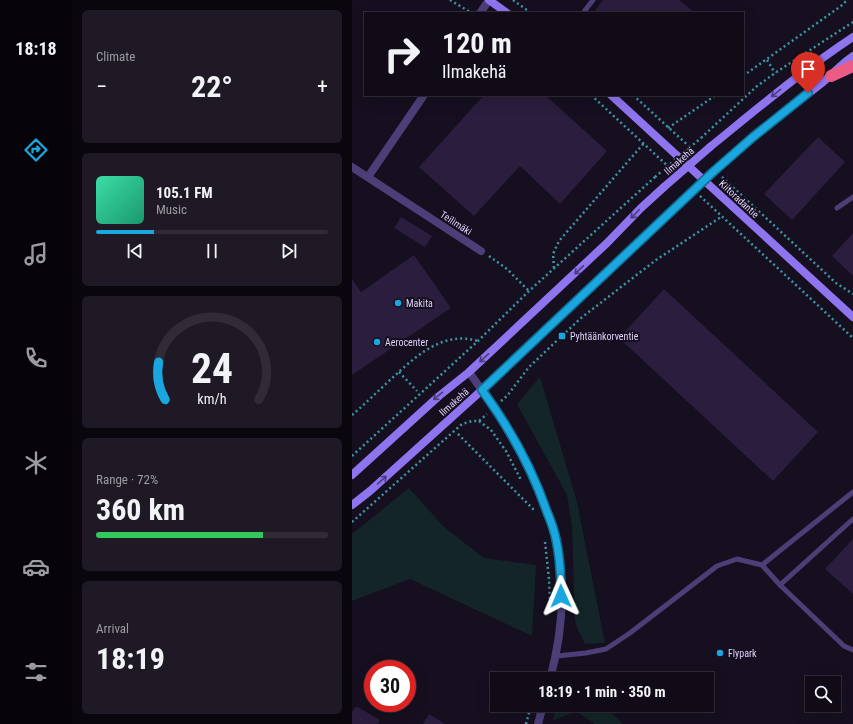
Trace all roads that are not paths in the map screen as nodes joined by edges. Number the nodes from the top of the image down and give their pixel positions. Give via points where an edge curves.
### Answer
1 (489, 0) edge
2 (593, 0) edge
3 (481, 12) edge
4 (506, 12) edge
5 (584, 12) edge
6 (853, 37) edge
7 (853, 56) edge
8 (853, 66) edge
9 (831, 76) junction
10 (423, 96) edge
11 (612, 96) edge
12 (352, 167) edge
13 (368, 178) junction
14 (853, 197) edge
15 (837, 208) dead end
16 (481, 251) road end
17 (853, 317) edge
18 (469, 372) junction
19 (482, 390) junction
20 (352, 475) edge
21 (853, 492) edge
22 (352, 505) edge
23 (853, 519) edge
24 (762, 565) junction
25 (780, 585) junction
26 (853, 650) edge
27 (557, 656) junction
28 (552, 672) edge
29 (541, 712) edge
30 (538, 724) edge

1 - 3 street
1 - 4 main road
2 - 5 lane
6 -> 18 main road, Ilmakehä, bridge via 805,71 664,187
7 - 9 main road, Ilmakehä
8 - 9 highway
9 - 19 main road, Ilmakehä, bridge via 725,162
10 - 13 street
11 - 17 main road, Kiitoradantie
12 - 13 street, Teilimäki
13 - 16 street, Teilimäki
14 - 15 lane
18 - 19 street
18 -> 20 main road, Ilmakehä
22 -> 19 main road, Ilmakehä
19 - 27 street via 517,444 540,492 555,534 561,571 562,608
21 - 24 lane
23 - 25 lane
24 - 25 lane
24 - 27 lane via 738,559 717,566 606,649
25 - 26 lane via 844,646
27 - 28 street
29 - 30 street

